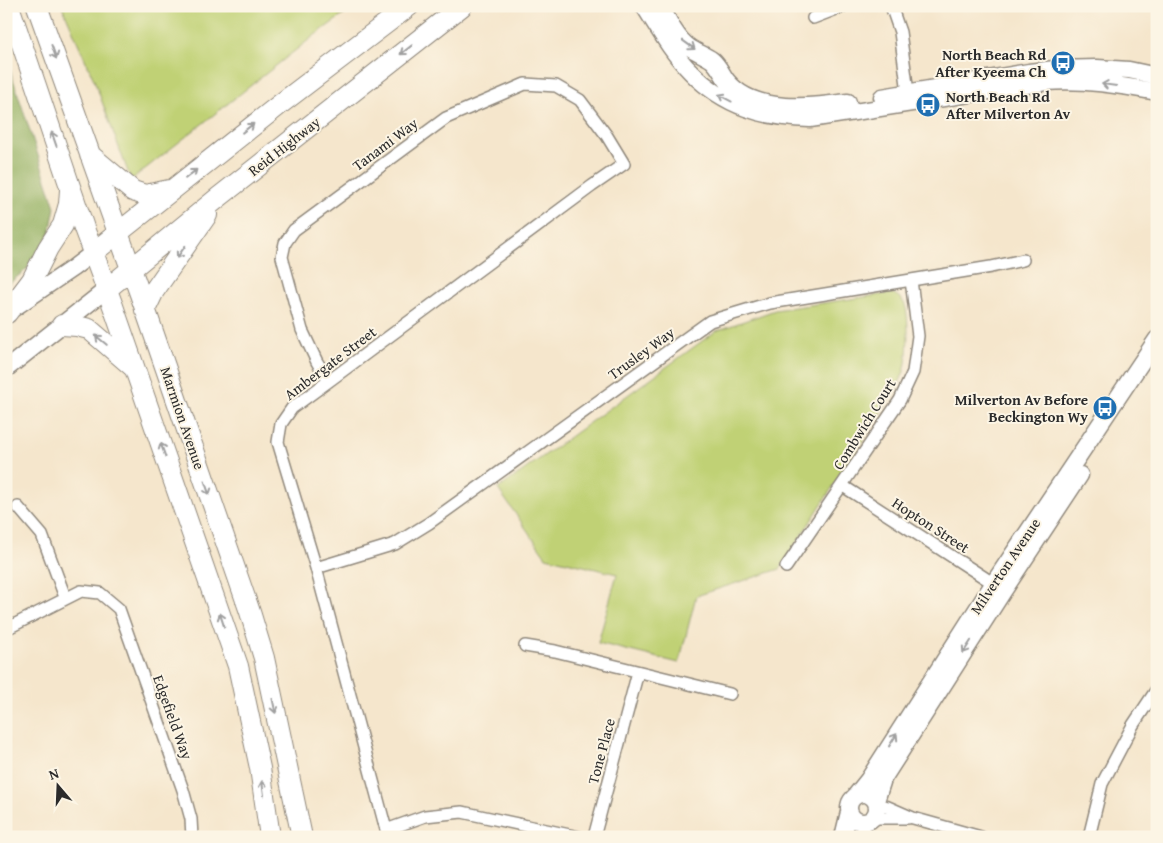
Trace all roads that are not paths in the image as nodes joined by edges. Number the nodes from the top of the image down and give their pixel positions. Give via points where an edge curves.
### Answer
1 (9, 6) edge
2 (37, 6) edge
3 (409, 6) edge
4 (462, 6) edge
5 (644, 6) edge
6 (661, 6) edge
7 (844, 6) edge
8 (891, 6) edge
9 (813, 18) dead end
10 (1157, 76) edge
11 (1157, 92) edge
12 (908, 98) junction
13 (90, 155) junction
14 (624, 164) joint
15 (70, 185) junction
16 (172, 189) junction
17 (219, 197) junction
18 (117, 233) junction
19 (94, 252) junction
20 (1023, 260) dead end
21 (131, 269) junction
22 (911, 280) junction
23 (107, 289) junction
24 (145, 310) junction
25 (6, 313) edge
26 (62, 326) junction
27 (1157, 339) edge
28 (1157, 358) edge
29 (135, 368) junction
30 (6, 369) edge
31 (329, 380) junction
32 (843, 486) junction
33 (18, 507) dead end
34 (786, 567) dead end
35 (316, 568) junction
36 (998, 587) junction
37 (65, 597) junction
38 (6, 629) edge
39 (525, 646) dead end
40 (638, 672) junction
41 (1157, 688) edge
42 (730, 694) dead end
43 (856, 796) junction
44 (849, 812) junction
45 (870, 817) edge
46 (387, 833) edge
47 (192, 837) edge
48 (270, 837) edge
49 (302, 837) edge
50 (579, 837) edge
51 (594, 837) edge
52 (843, 837) edge
53 (981, 837) edge
54 (1088, 837) edge

15 -> 1 highway, Marmion Avenue
2 -> 13 highway, Marmion Avenue
16 -> 3 highway
4 -> 17 highway, Reid Highway
12 -> 5 main road via 810,119 772,116 741,107 715,92 691,72
6 -> 12 main road via 680,39 713,61 728,82 752,98 789,107
7 - 9 street
8 - 12 street via 900,32
10 - 12 main road via 1097,68 1029,72
11 -> 12 main road via 1068,81
13 - 16 highway via 133,191 146,195
13 - 18 highway, Marmion Avenue
14 - 31 street, Ambergate Street
14 - 31 street, Tanami Way via 580,100 556,86 525,84 446,118 294,230 285,243 282,256 302,330 316,362
15 - 19 highway, Marmion Avenue
15 - 25 highway via 63,226 32,280
16 - 18 highway
17 - 21 highway, Reid Highway
17 -> 24 highway
18 - 19 highway
18 - 21 highway, Marmion Avenue
19 - 23 highway, Marmion Avenue
19 - 25 main road
20 - 22 street, Trusley Way
21 - 23 highway, Reid Highway
21 - 24 highway, Marmion Avenue
22 - 32 street, Combwich Court via 918,336 913,372 900,400
22 - 35 street, Trusley Way via 770,303 710,321 429,524 395,544
23 - 26 main road
23 - 29 highway, Marmion Avenue
24 -> 49 highway, Marmion Avenue via 258,639
29 -> 26 highway via 89,329
26 - 30 main road
27 - 36 main road, Milverton Avenue
28 - 36 main road, Milverton Avenue
48 -> 29 highway, Marmion Avenue via 260,768 238,666
31 - 35 street, Ambergate Street via 292,408 281,424 278,442
32 - 34 street, Combwich Court
32 - 36 street, Hopton Street
33 - 37 street via 42,535
35 - 46 street, Ambergate Street
43 -> 36 main road, Milverton Avenue
36 -> 45 main road, Milverton Avenue via 883,779
37 - 38 street
37 - 47 street, Edgefield Way via 81,591 100,593 119,609 183,790
39 - 40 street
40 - 42 street
40 - 51 street, Tone Place
41 - 54 street via 1102,784
43 - 44 main road, Milverton Avenue via 850,802
43 - 45 main road via 867,794
44 - 45 main road via 855,820
44 - 52 main road
45 - 53 street via 888,807 913,818
46 - 50 street via 425,816 462,812

